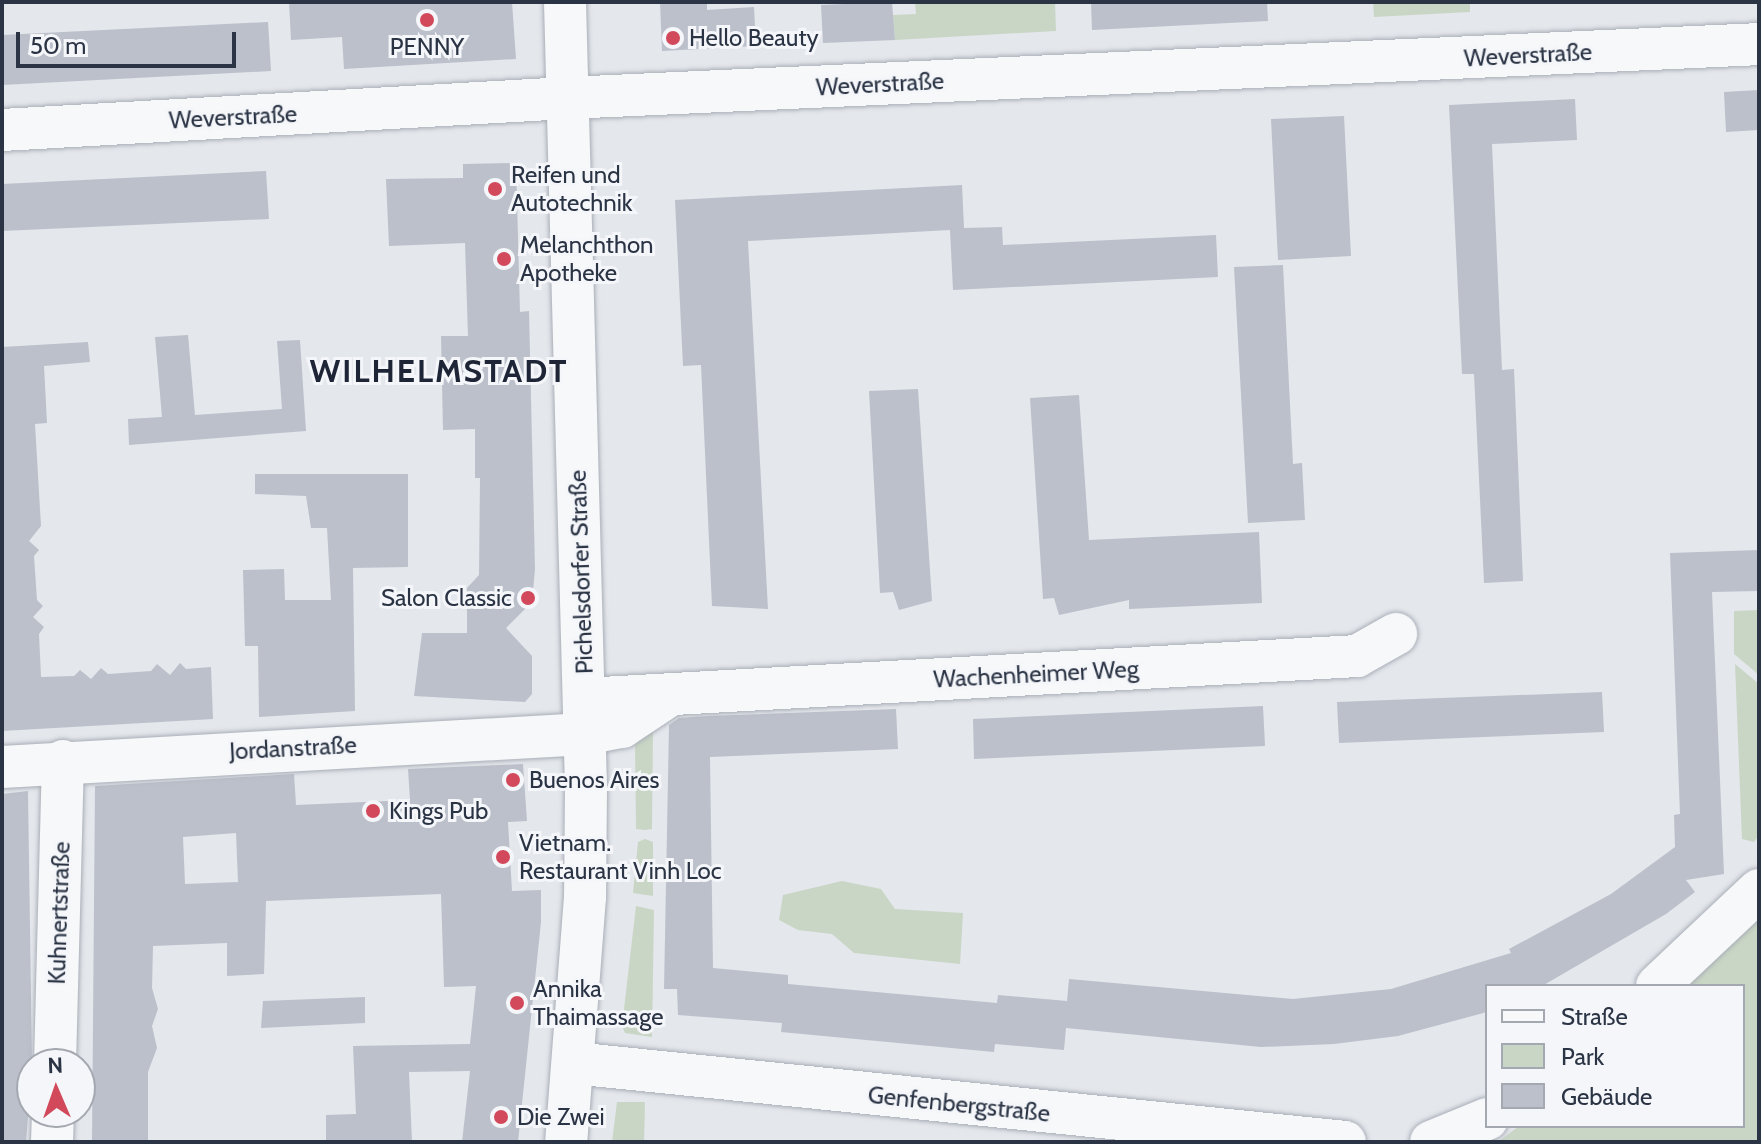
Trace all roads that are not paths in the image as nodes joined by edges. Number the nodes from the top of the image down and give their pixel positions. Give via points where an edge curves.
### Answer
1 (565, 2) edge
2 (1759, 44) edge
3 (567, 98) junction
4 (2, 130) edge
5 (1396, 634) dead end
6 (585, 717) junction
7 (63, 761) junction
8 (2, 767) edge
9 (1759, 890) edge
10 (1659, 984) edge
11 (55, 1048) edge
12 (573, 1063) junction
13 (1485, 1120) edge
14 (566, 1142) edge
15 (1345, 1142) edge
16 (1431, 1142) edge

1 - 3 street, Pichelsdorfer Straße
2 - 3 street, Weverstraße
3 - 4 street, Weverstraße
3 - 6 street, Pichelsdorfer Straße
5 - 6 street, Wachenheimer Weg via 1357,656 670,695
6 - 7 street, Jordanstraße
6 - 12 street, Pichelsdorfer Straße via 585,897
7 - 8 street, Jordanstraße
7 - 11 street, Kuhnertstraße
9 - 10 street
12 - 14 street, Pichelsdorfer Straße
12 - 15 street, Genfenbergstraße
13 - 16 street

